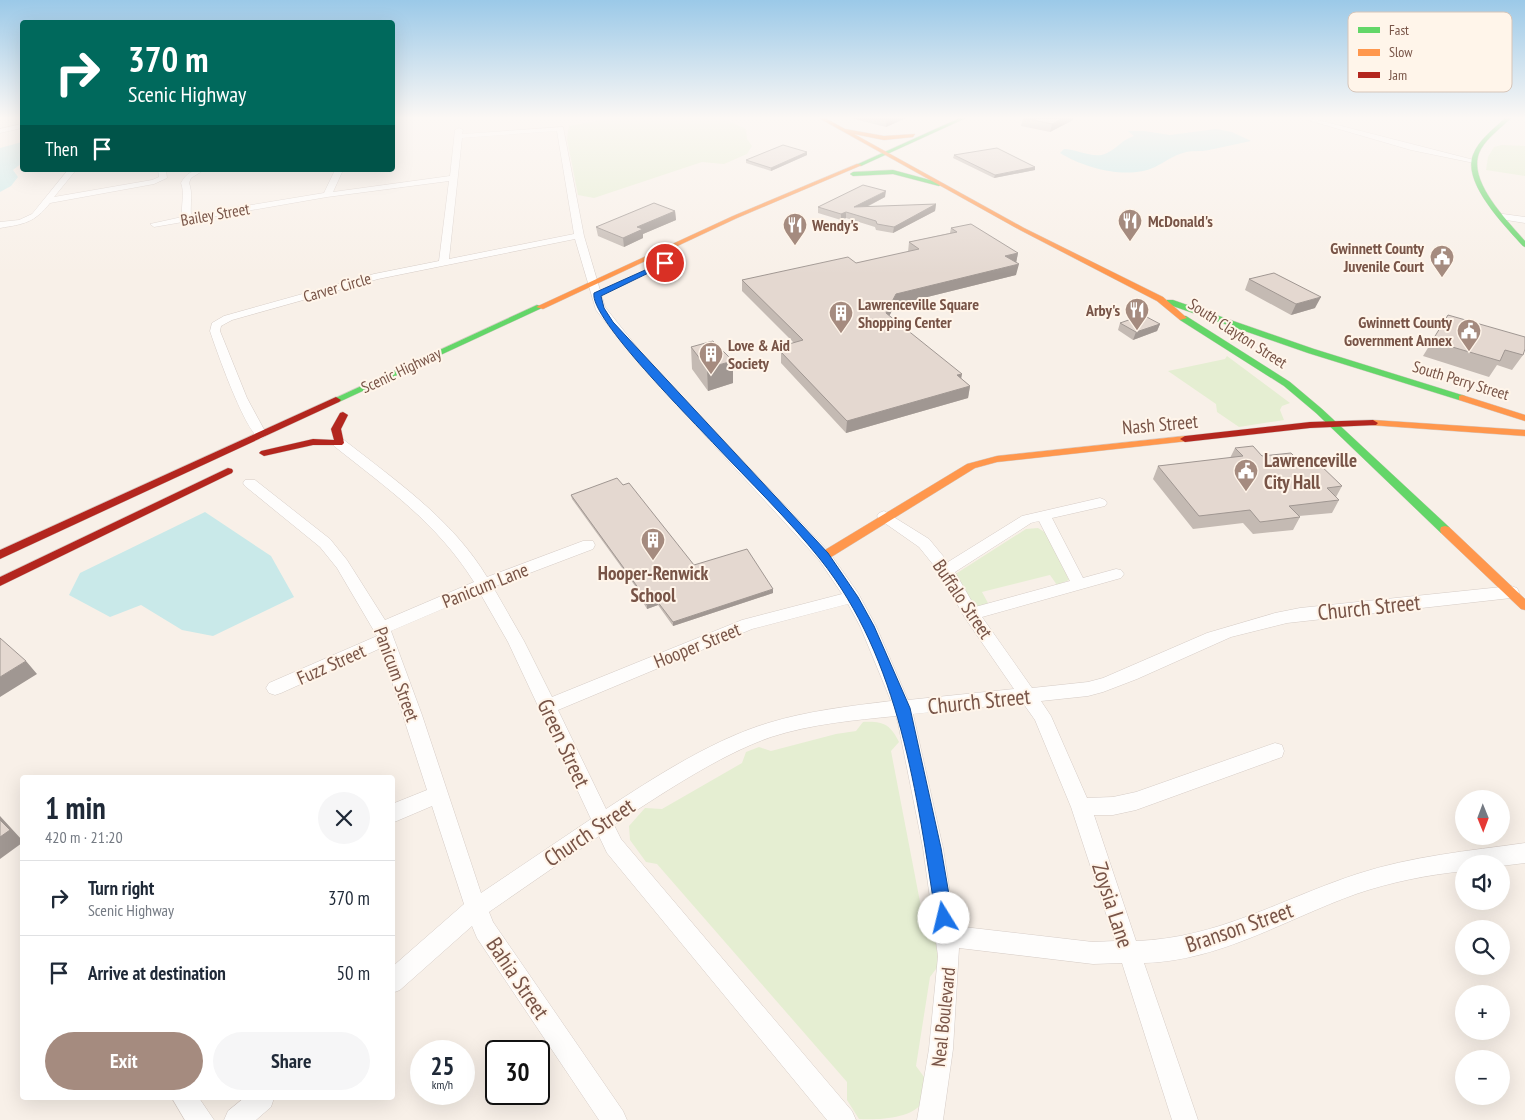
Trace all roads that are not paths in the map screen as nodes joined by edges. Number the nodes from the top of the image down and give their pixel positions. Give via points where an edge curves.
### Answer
1 (455, 170) edge
2 (568, 170) edge
3 (849, 170) edge
4 (916, 170) edge
5 (1476, 170) edge
6 (70, 172) edge
7 (162, 172) edge
8 (197, 172) edge
9 (337, 172) edge
10 (834, 177) junction
11 (454, 178) junction
12 (939, 184) junction
13 (815, 185) junction
14 (327, 195) junction
15 (48, 200) junction
16 (1503, 218) junction
17 (186, 219) junction
18 (1525, 220) edge
19 (154, 224) dead end
20 (0, 225) edge
21 (748, 225) dead end
22 (580, 236) junction
23 (1525, 245) edge
24 (444, 262) junction
25 (593, 282) junction
26 (610, 289) dead end
27 (593, 297) junction
28 (1160, 299) junction
29 (1249, 330) junction
30 (1266, 369) junction
31 (1525, 418) edge
32 (1332, 423) junction
33 (325, 424) dead end
34 (308, 432) dead end
35 (1525, 433) edge
36 (261, 435) junction
37 (340, 443) junction
38 (241, 464) dead end
39 (250, 483) dead end
40 (1100, 503) dead end
41 (1043, 515) junction
42 (884, 516) junction
43 (588, 545) dead end
44 (0, 555) edge
45 (824, 556) junction
46 (946, 570) junction
47 (1116, 574) dead end
48 (0, 582) edge
49 (485, 584) junction
50 (1079, 584) junction
51 (1511, 592) junction
52 (852, 597) junction
53 (1525, 606) edge
54 (972, 614) junction
55 (384, 633) junction
56 (275, 688) dead end
57 (1030, 696) junction
58 (546, 707) junction
59 (903, 708) junction
60 (1275, 751) dead end
61 (438, 794) junction
62 (1081, 806) junction
63 (395, 813) edge
64 (602, 823) junction
65 (1525, 854) edge
66 (476, 909) junction
67 (947, 936) junction
68 (1128, 953) junction
69 (395, 979) edge
70 (186, 1100) edge
71 (260, 1100) edge
72 (201, 1120) edge
73 (237, 1120) edge
74 (614, 1120) edge
75 (843, 1120) edge
76 (930, 1120) edge
77 (1185, 1120) edge

1 - 11 street, Neal Boulevard
2 - 22 street, Neal Boulevard
3 - 10 main road, Scenic Highway
4 - 12 main road, South Clayton Street
5 - 16 main road via 1477,178
6 - 15 street
7 - 15 street via 163,178 154,182
8 - 17 street via 184,182 188,191
9 - 14 street
10 - 12 main road via 888,172
10 - 13 main road, Scenic Highway
11 - 14 street, Bailey Street
11 - 24 street
12 - 28 main road, South Clayton Street
13 - 21 main road, Scenic Highway via 789,206
13 - 25 main road, Scenic Highway via 735,217
14 - 17 street, Bailey Street
15 - 20 street via 29,219
16 - 18 street
16 - 23 main road
17 - 19 street, Bailey Street
22 - 24 street, Carver Circle
22 - 25 street, Neal Boulevard
24 - 36 street, Carver Circle via 368,278 228,318 216,325 215,331 231,374
25 - 27 street, Neal Boulevard
25 - 36 main road, Scenic Highway
26 - 27 main road
27 - 45 street, Neal Boulevard via 606,319 640,358
28 - 29 main road, South Perry Street via 1208,313
28 - 30 main road, South Clayton Street via 1190,324
29 - 30 main road via 1258,336
29 - 31 main road, South Perry Street
30 - 32 main road, South Clayton Street
32 - 35 main road, Nash Street via 1409,424
32 - 42 main road, Nash Street via 997,459 971,466
32 - 51 main road, South Clayton Street
33 - 37 main road via 347,413 336,424
34 - 37 main road via 260,455 313,442
36 - 44 main road, Scenic Highway
37 - 49 street, Green Street via 423,509
38 - 48 main road
39 - 55 street, Panicum Street via 324,543 347,572
40 - 41 street
41 - 46 street via 1020,522
41 - 50 street
42 - 45 main road, Nash Street
42 - 46 street, Buffalo Street via 924,543
43 - 49 street, Panicum Lane
45 - 52 street, Neal Boulevard
46 - 54 street, Buffalo Street
47 - 50 street
49 - 55 street, Panicum Lane
49 - 58 street, Green Street
50 - 54 street
51 - 53 main road, South Clayton Street
51 - 57 street, Church Street via 1267,620 1202,642 1114,683
52 - 58 street, Hooper Street via 748,624
52 - 59 street, Neal Boulevard
54 - 57 street, Buffalo Street
55 - 56 street, Fuzz Street
55 - 61 street, Panicum Street
57 - 59 street, Church Street
57 - 62 street, Zoysia Lane via 1059,752
58 - 64 street, Green Street
59 - 64 street, Church Street via 817,718 769,730 724,749
59 - 67 street, Neal Boulevard via 933,848
60 - 62 street via 1136,801 1114,806
61 - 63 street
61 - 66 street, Panicum Street
62 - 68 street, Zoysia Lane
64 - 66 street, Church Street
64 - 75 street, Green Street via 614,846
65 - 68 street, Branson Street via 1422,866 1357,884 1222,938 1166,951
66 - 69 street, Church Street
66 - 74 street, Bahia Street via 485,930
67 - 68 street, Branson Street via 1093,953
67 - 76 street, Neal Boulevard via 949,956 941,1049
68 - 77 street, Zoysia Lane
70 - 72 street
71 - 73 street

